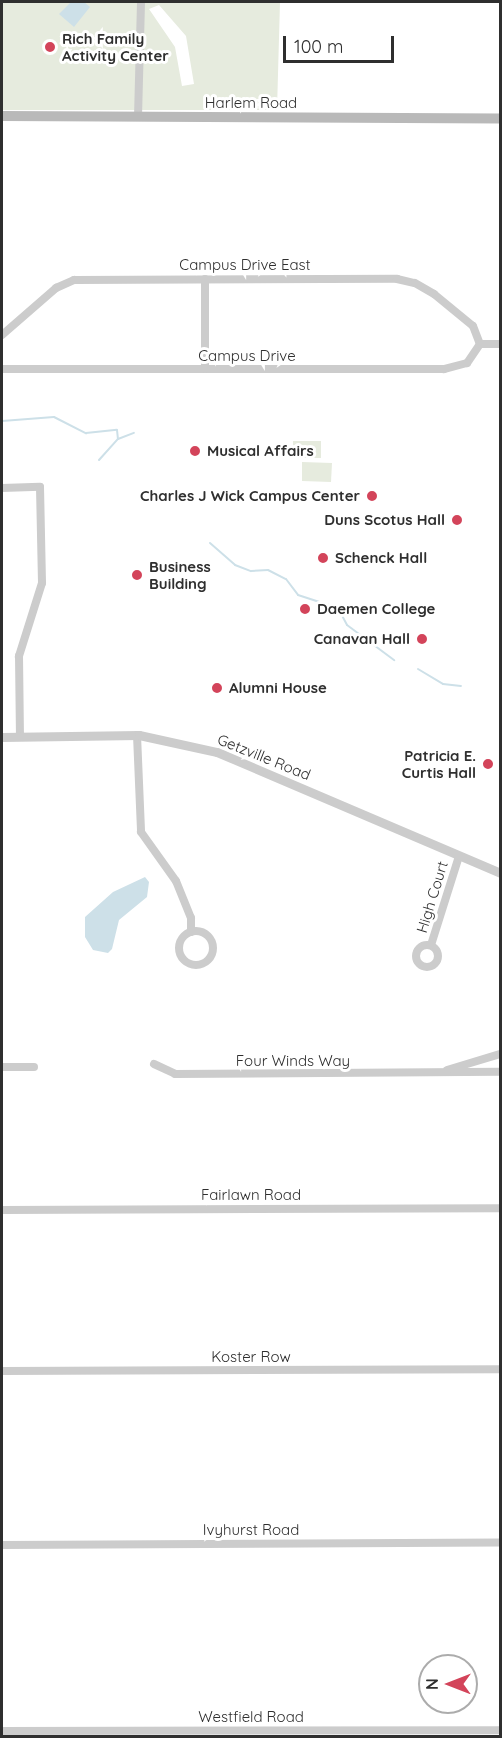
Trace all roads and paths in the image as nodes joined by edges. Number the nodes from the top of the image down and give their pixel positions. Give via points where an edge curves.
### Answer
1 (141, 2) edge
2 (2, 116) edge
3 (138, 117) junction
4 (501, 119) edge
5 (206, 279) junction
6 (2, 335) edge
7 (480, 344) junction
8 (501, 344) edge
9 (2, 369) edge
10 (205, 369) junction
11 (2, 488) edge
12 (137, 735) junction
13 (20, 736) junction
14 (2, 737) edge
15 (459, 856) junction
16 (501, 873) edge
17 (191, 932) junction
18 (431, 945) dead end
19 (501, 1054) edge
20 (154, 1064) dead end
21 (2, 1067) edge
22 (34, 1067) dead end
23 (501, 1072) edge
24 (434, 1073) junction
25 (501, 1208) edge
26 (2, 1210) edge
27 (501, 1369) edge
28 (2, 1371) edge
29 (501, 1542) edge
30 (2, 1545) edge
31 (501, 1730) edge
32 (2, 1731) edge

1 - 3 street
2 - 3 main road, Harlem Road
3 - 4 main road, Harlem Road
5 - 6 street, Campus Drive East via 75,280 56,288
5 - 7 street, Campus Drive East via 407,280 424,287 463,316 478,333
5 - 10 street
7 - 8 street
7 - 10 street, Campus Drive via 467,363 452,369
9 - 10 street, Campus Drive
11 - 13 street via 40,487 42,583 19,656
12 - 13 street, Getzville Road
12 - 15 street, Getzville Road via 217,752
12 - 17 street via 141,832 176,881 191,918
13 - 14 street, Getzville Road
15 - 16 street, Getzville Road
15 - 18 street, High Court
17 - 17 street via 182,939 178,950 183,961 200,966 209,960 213,944 207,935
19 - 24 street, Four Winds Way
20 - 24 street, Four Winds Way via 175,1074
21 - 22 street
23 - 24 street, Four Winds Way
25 - 26 street, Fairlawn Road
27 - 28 street, Koster Row
29 - 30 street, Ivyhurst Road
31 - 32 street, Westfield Road

